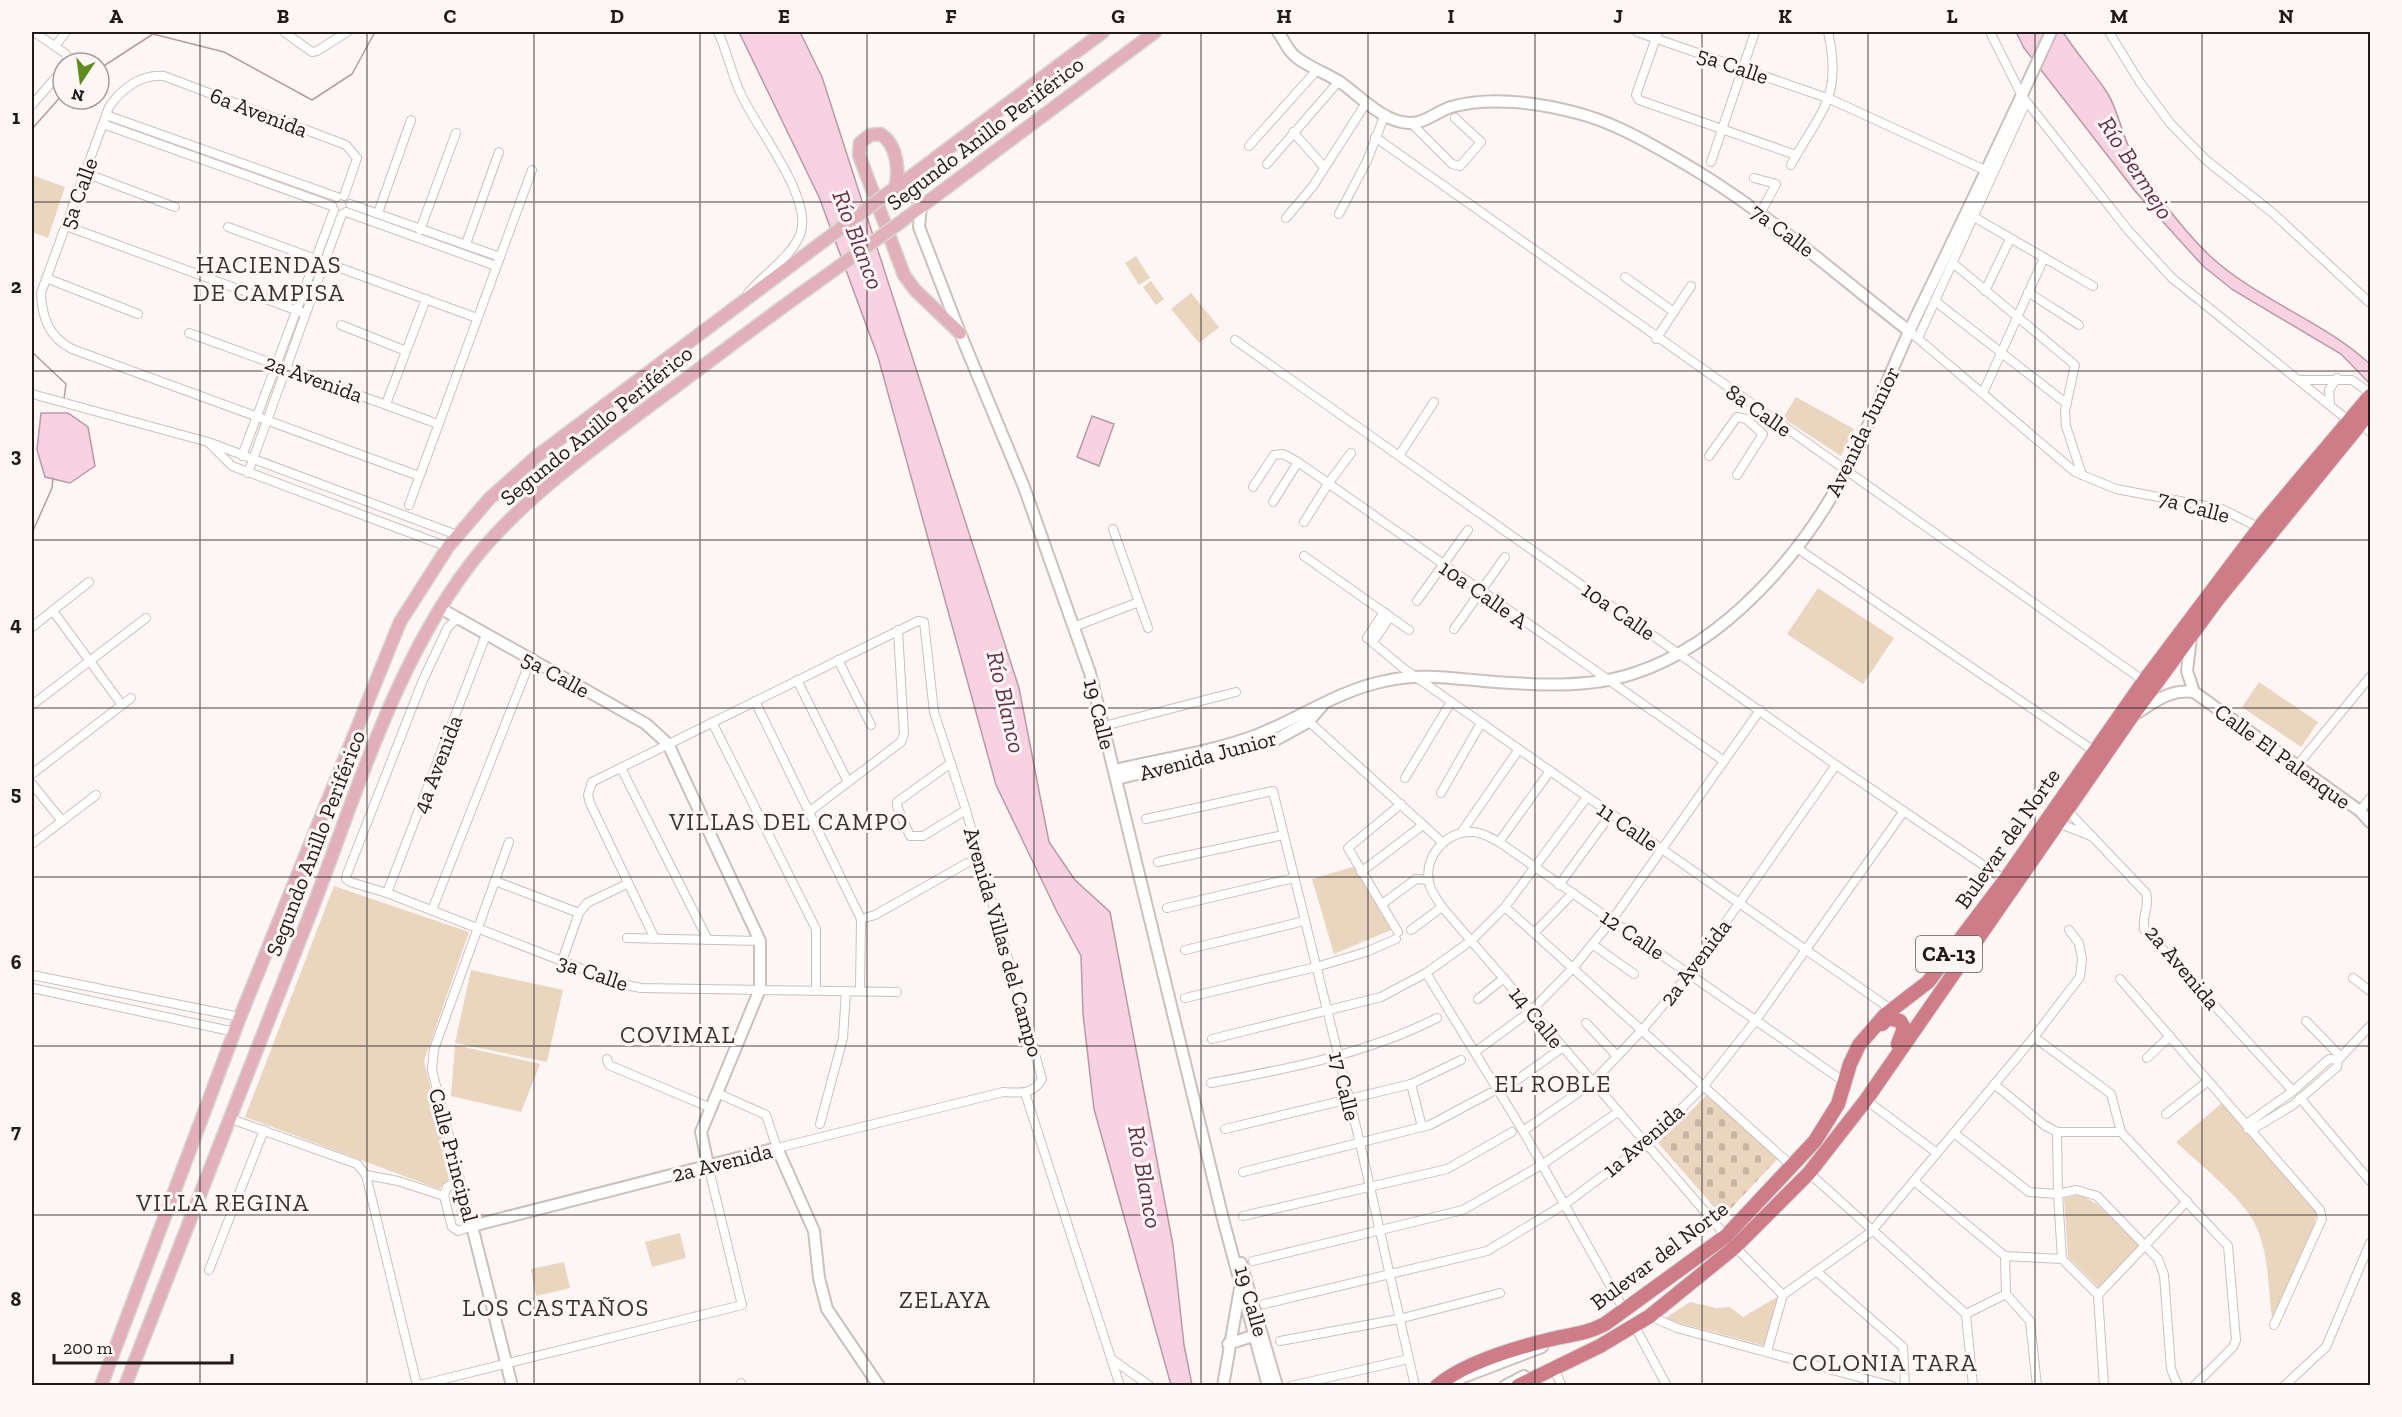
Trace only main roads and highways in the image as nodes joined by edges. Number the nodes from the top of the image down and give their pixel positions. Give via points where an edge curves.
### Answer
1 (1103, 32) edge
2 (1155, 32) edge
3 (1278, 32) edge
4 (2051, 32) edge
5 (895, 157) junction
6 (933, 159) junction
7 (894, 189) junction
8 (921, 206) junction
9 (899, 222) junction
10 (919, 227) junction
11 (960, 333) junction
12 (1914, 335) junction
13 (2366, 411) edge
14 (440, 608) junction
15 (2191, 636) junction
16 (2194, 692) junction
17 (2132, 716) junction
18 (350, 750) junction
19 (370, 757) junction
20 (342, 768) junction
21 (1116, 774) junction
22 (361, 775) junction
23 (2370, 822) edge
24 (1815, 1141) junction
25 (708, 1165) junction
26 (1223, 1218) junction
27 (472, 1226) joint
28 (1716, 1264) junction
29 (1240, 1284) junction
30 (1588, 1333) junction
31 (1258, 1334) junction
32 (1228, 1344) junction
33 (1600, 1346) junction
34 (101, 1386) edge
35 (125, 1386) edge
36 (512, 1386) edge
37 (879, 1386) edge
38 (1223, 1386) edge
39 (1268, 1386) edge
40 (1277, 1386) edge
41 (1437, 1386) edge
42 (1445, 1386) edge
43 (1505, 1386) edge
44 (1518, 1386) edge

1 - 6 main road, Segundo Anillo Periférico
2 - 8 main road, Segundo Anillo Periférico
3 - 12 main road, 7a Calle via 1292,53 1314,73 1363,106 1401,122 1411,123 1469,103 1544,106 1579,113 1649,143 1761,212
4 - 12 main road, Avenida Junior
5 - 6 main road via 910,165
5 - 7 main road via 898,176
5 - 11 main road via 890,142 880,134 870,135 860,143 860,160 904,275
6 - 7 main road, Segundo Anillo Periférico
7 - 18 main road, Segundo Anillo Periférico, bridge via 537,456 489,499 447,547 400,622
8 - 9 main road, Segundo Anillo Periférico
8 - 10 main road, 19 Calle
9 - 10 main road
9 - 14 main road, Segundo Anillo Periférico, bridge via 550,483 482,550
10 - 11 main road, 19 Calle
11 - 21 main road, 19 Calle via 1076,626
12 - 21 main road, Avenida Junior via 1846,471 1797,548 1766,584 1728,618 1679,653 1633,674 1608,680 1560,684 1414,676 1367,685 1324,703 1276,740
13 - 15 highway, Bulevar del Norte / CA-13
13 - 24 highway, Bulevar del Norte / CA-13 via 2260,528 2144,681 2005,880 1928,982 1892,1010 1859,1045 1838,1104
14 - 19 main road, Segundo Anillo Periférico via 424,635
14 - 25 main road, 5a Calle via 646,724 668,744 760,941 760,989 700,1137
15 - 16 main road, Calle El Palenque via 2187,671
15 - 17 highway, Bulevar del Norte / CA-13
16 - 17 main road, Calle El Palenque via 2178,690 2167,694
16 - 23 main road, Calle El Palenque
17 - 28 highway, Bulevar del Norte / CA-13 via 1866,1100 1809,1173
18 - 19 main road via 358,757
18 - 20 main road, Segundo Anillo Periférico
19 - 22 main road, Segundo Anillo Periférico
20 - 22 main road via 353,768
20 - 34 main road, Segundo Anillo Periférico via 240,1017
21 - 26 main road, 19 Calle
22 - 35 main road, Segundo Anillo Periférico
24 - 28 highway via 1844,1101 1864,1048 1882,1022 1897,1019 1904,1033 1893,1056 1853,1113 1813,1165
24 - 30 highway, Bulevar del Norte / CA-13 via 1725,1236
25 - 27 main road, 2a Avenida
25 - 37 main road, 2a Avenida via 777,1148 814,1231 827,1309
26 - 29 main road, 19 Calle
26 - 31 main road, 19 Calle via 1237,1249
27 - 36 main road, Calle Principal
28 - 33 highway, Bulevar del Norte / CA-13 via 1650,1316
29 - 31 main road, 19 Calle
29 - 32 main road
30 - 41 highway, Bulevar del Norte / CA-13 via 1514,1350 1457,1373
30 - 42 main road via 1544,1346
31 - 32 main road
31 - 39 main road, 19 Calle
31 - 40 main road, 19 Calle
32 - 38 main road
33 - 43 main road via 1542,1367
33 - 44 highway, Bulevar del Norte / CA-13

